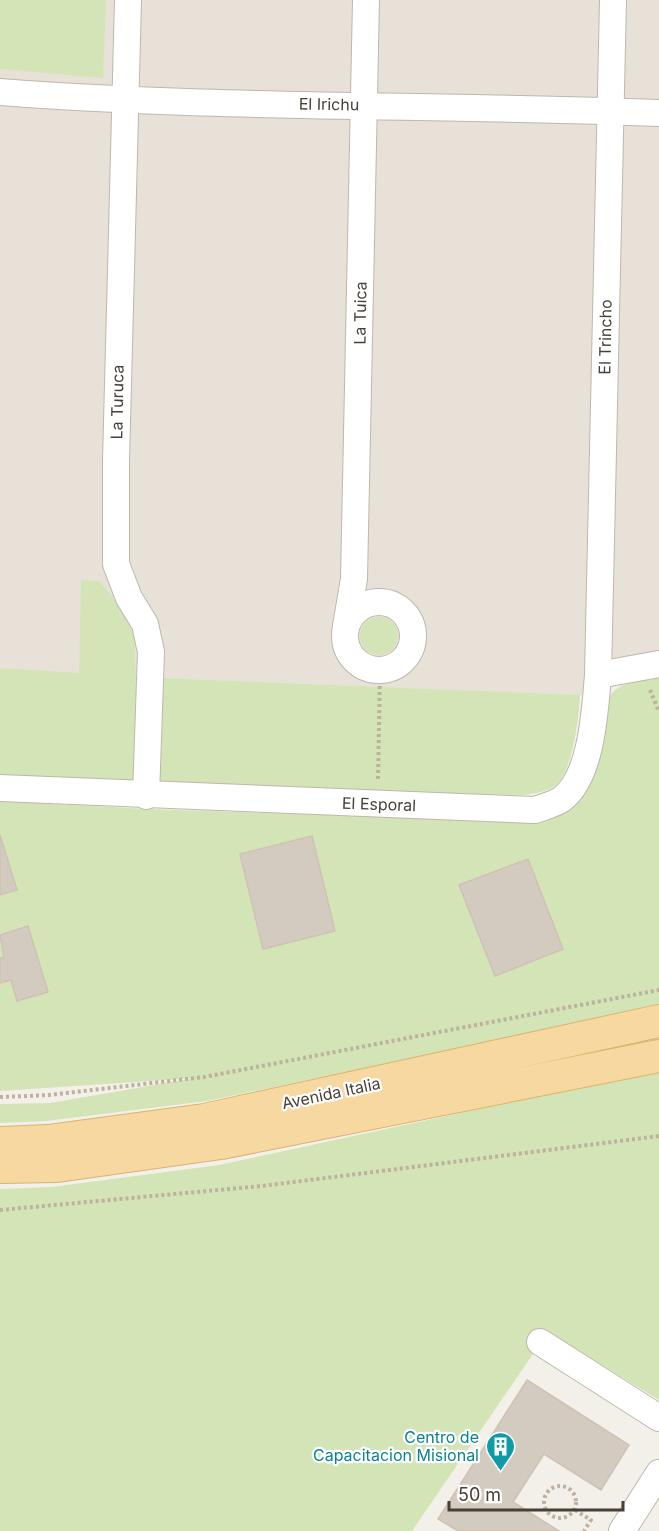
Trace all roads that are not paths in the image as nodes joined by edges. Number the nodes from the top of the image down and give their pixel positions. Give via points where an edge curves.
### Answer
1 (128, 0) edge
2 (366, 0) edge
3 (613, 0) edge
4 (0, 92) edge
5 (124, 102) junction
6 (364, 105) junction
7 (609, 111) junction
8 (659, 113) edge
9 (354, 579) junction
10 (381, 602) junction
11 (346, 626) junction
12 (659, 664) edge
13 (598, 675) junction
14 (0, 788) edge
15 (146, 796) junction
16 (659, 1021) edge
17 (659, 1056) edge
18 (0, 1143) edge
19 (0, 1167) edge
20 (540, 1342) dead end
21 (659, 1418) edge
22 (659, 1473) edge
23 (622, 1531) edge

1 - 5 street, La Turuca
2 - 6 street, La Tuica
3 - 7 street, El Trincho
4 - 5 street, El Irichu
5 - 6 street, El Irichu
5 - 15 street, La Turuca via 116,564 129,598 145,624 151,652
6 - 7 street, El Irichu
6 - 9 street, La Tuica
7 - 8 street, El Irichu
7 - 13 street, El Trincho
9 - 10 street
9 - 11 street, La Tuica
10 - 11 street via 359,608
10 - 11 street, La Tuica via 402,610 410,620 413,643 402,663 380,671 359,665 351,657
12 - 13 street
13 - 15 street, El Esporal via 589,746 579,780 561,800 535,810
14 - 15 street, El Esporal
16 - 18 main road, Avenida Italia via 204,1120 48,1142
17 - 19 main road, Avenida Italia via 221,1143 57,1166
20 - 21 street
22 - 23 street

